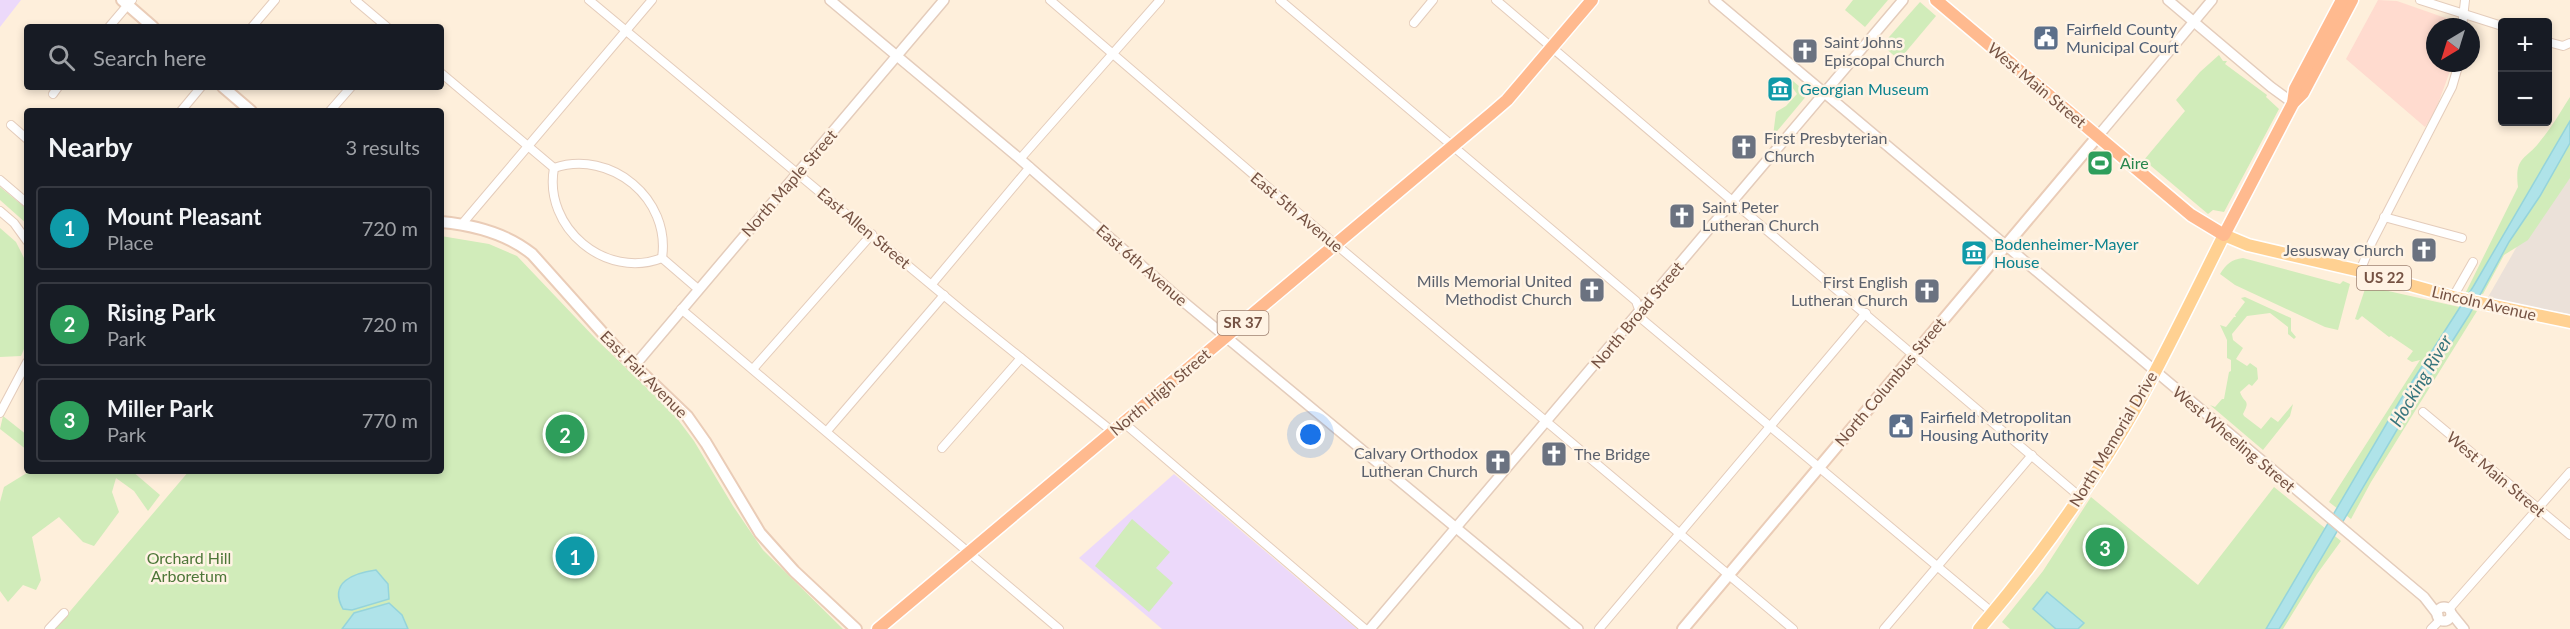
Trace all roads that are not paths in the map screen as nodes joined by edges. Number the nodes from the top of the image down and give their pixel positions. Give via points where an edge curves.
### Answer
1 (275, 0) edge
2 (355, 0) edge
3 (589, 0) edge
4 (652, 0) edge
5 (830, 0) edge
6 (944, 0) edge
7 (1050, 0) edge
8 (1160, 0) edge
9 (1280, 0) edge
10 (1433, 0) edge
11 (1496, 0) edge
12 (1592, 0) edge
13 (1714, 0) edge
14 (1903, 0) edge
15 (1936, 0) edge
16 (2168, 0) edge
17 (2212, 0) edge
18 (2342, 0) edge
19 (2352, 0) edge
20 (2420, 0) edge
21 (2464, 0) edge
22 (127, 2) edge
23 (2463, 14) junction
24 (2463, 18) edge
25 (2193, 21) junction
26 (1414, 23) dead end
27 (111, 24) edge
28 (150, 24) edge
29 (255, 24) edge
30 (383, 24) edge
31 (2498, 25) edge
32 (626, 31) junction
33 (2552, 43) edge
34 (2570, 43) edge
35 (1552, 46) junction
36 (1112, 53) junction
37 (897, 57) junction
38 (2456, 72) edge
39 (444, 76) edge
40 (198, 90) edge
41 (226, 90) edge
42 (348, 90) edge
43 (1825, 93) junction
44 (2293, 102) junction
45 (184, 108) edge
46 (248, 108) edge
47 (333, 108) edge
48 (11, 126) dead end
49 (2098, 136) junction
50 (24, 137) edge
51 (527, 146) junction
52 (1452, 146) junction
53 (1020, 159) junction
54 (1030, 167) junction
55 (554, 168) junction
56 (797, 173) junction
57 (0, 180) edge
58 (24, 200) edge
59 (1733, 202) junction
60 (0, 211) edge
61 (2384, 217) junction
62 (444, 222) edge
63 (462, 224) junction
64 (872, 234) junction
65 (2224, 235) junction
66 (24, 237) edge
67 (2462, 238) dead end
68 (1336, 244) junction
69 (2006, 246) junction
70 (662, 258) junction
71 (2473, 262) dead end
72 (2360, 271) junction
73 (932, 284) junction
74 (698, 289) junction
75 (944, 295) junction
76 (2456, 298) junction
77 (681, 309) junction
78 (1640, 311) junction
79 (1866, 313) junction
80 (2570, 322) edge
81 (1227, 337) junction
82 (1913, 355) junction
83 (1021, 358) junction
84 (635, 365) junction
85 (24, 368) edge
86 (753, 369) junction
87 (2154, 372) junction
88 (2423, 412) dead end
89 (0, 413) edge
90 (1545, 421) junction
91 (1124, 423) junction
92 (1769, 427) junction
93 (826, 431) junction
94 (1113, 432) junction
95 (942, 448) dead end
96 (2032, 455) junction
97 (1819, 468) junction
98 (2570, 472) edge
99 (2079, 496) junction
100 (2538, 509) junction
101 (1456, 527) junction
102 (1680, 535) junction
103 (2570, 536) edge
104 (970, 552) junction
105 (1937, 566) junction
106 (1728, 575) junction
107 (1993, 613) junction
108 (63, 614) dead end
109 (2444, 614) junction
110 (49, 629) edge
111 (856, 629) edge
112 (878, 629) edge
113 (1059, 629) edge
114 (1365, 629) edge
115 (1370, 629) edge
116 (1578, 629) edge
117 (1599, 629) edge
118 (1683, 629) edge
119 (1793, 629) edge
120 (1884, 629) edge
121 (1979, 629) edge
122 (2431, 629) edge
123 (2458, 629) edge
124 (2464, 629) edge

1 - 29 street
2 - 30 street
3 - 32 street, East Allen Street
4 - 32 street
5 - 37 street, East 6th Avenue
6 - 37 street, North Maple Street
7 - 36 street, East 5th Avenue
8 - 36 street
9 - 52 street
10 - 26 street
11 - 35 street
12 - 35 highway, North High Street / SR 37
13 - 43 street, West Wheeling Street
14 - 43 street, North Broad Street
15 - 49 highway, West Main Street / US 22
16 - 25 street
17 - 25 street
18 - 44 highway via 2295,89
19 - 44 highway via 2303,93
20 - 23 street
21 - 23 street
22 - 27 street
22 - 28 main road
23 - 24 street
23 - 31 street
25 - 44 street
25 - 49 street
32 - 51 street
32 - 56 street, East Allen Street
33 - 34 street
35 - 52 highway, North High Street / SR 37 via 1507,100
35 - 59 street
36 - 53 street
36 - 68 street, East 5th Avenue
37 - 53 street, East 6th Avenue
37 - 56 street, North Maple Street
38 - 61 street
39 - 51 street
40 - 45 street
41 - 46 main road
42 - 47 street
43 - 59 street, North Broad Street
43 - 69 street, West Wheeling Street
44 - 65 highway
48 - 50 street
49 - 65 highway, West Main Street / US 22 via 2191,215
49 - 69 main road, North Columbus Street
51 - 55 street
51 - 63 street
52 - 68 highway, North High Street / SR 37
52 - 78 street via 1636,301
53 - 54 street, East 6th Avenue
54 - 73 street
54 - 81 street, East 6th Avenue
55 - 70 street via 592,164 614,171 630,182 647,198 659,218
55 - 70 street via 556,207 574,235 603,257 617,262 645,263
56 - 64 street, East Allen Street
56 - 74 street, North Maple Street
57 - 58 street
59 - 78 street, North Broad Street
59 - 79 street
60 - 66 street
61 - 67 street
61 - 72 street
62 - 63 main road, East Fair Avenue
63 - 84 main road, East Fair Avenue via 505,236 525,248
64 - 73 street, East Allen Street
64 - 86 street
65 - 72 main road, Lincoln Avenue / US 22 via 2248,245
65 - 87 main road, North Memorial Drive
68 - 81 highway, North High Street / SR 37
68 - 90 street, East 5th Avenue
69 - 82 main road, North Columbus Street
69 - 87 street, West Wheeling Street
70 - 74 street
71 - 76 street
72 - 76 main road, Lincoln Avenue / US 22
73 - 75 street, East Allen Street
74 - 77 street, North Maple Street
75 - 83 street, East Allen Street
75 - 93 street
76 - 80 main road, Lincoln Avenue / US 22
77 - 84 street, North Maple Street
77 - 86 street
78 - 90 street, North Broad Street
78 - 92 street via 1646,322
79 - 82 street
79 - 92 street
81 - 91 highway, North High Street / SR 37
81 - 101 street, East 6th Avenue
82 - 96 street
82 - 97 main road, North Columbus Street
83 - 94 street, East Allen Street
83 - 95 street
84 - 111 main road, East Fair Avenue via 696,427 770,546
85 - 89 street
86 - 93 street
87 - 99 main road, North Memorial Drive
87 - 109 street, West Wheeling Street
88 - 100 street, West Main Street
90 - 101 street, North Broad Street
90 - 102 street, East 5th Avenue
91 - 94 highway, North High Street / SR 37
91 - 114 street
92 - 97 street
92 - 102 street
93 - 104 street
94 - 104 highway, North High Street / SR 37
96 - 99 street
96 - 105 street
97 - 105 street
97 - 106 main road, North Columbus Street
98 - 100 street
99 - 107 main road, North Memorial Drive via 2040,555
100 - 103 street, West Main Street
100 - 109 street
101 - 115 street, North Broad Street
101 - 116 street, East 6th Avenue
102 - 106 street, East 5th Avenue
102 - 117 street
104 - 112 highway, North High Street / SR 37
104 - 113 street
105 - 107 street
105 - 120 street
106 - 118 main road, North Columbus Street
106 - 119 street, East 5th Avenue
107 - 121 main road, North Memorial Drive
108 - 110 street
109 - 122 street
109 - 123 street, West Wheeling Street
109 - 124 street, West Wheeling Street

